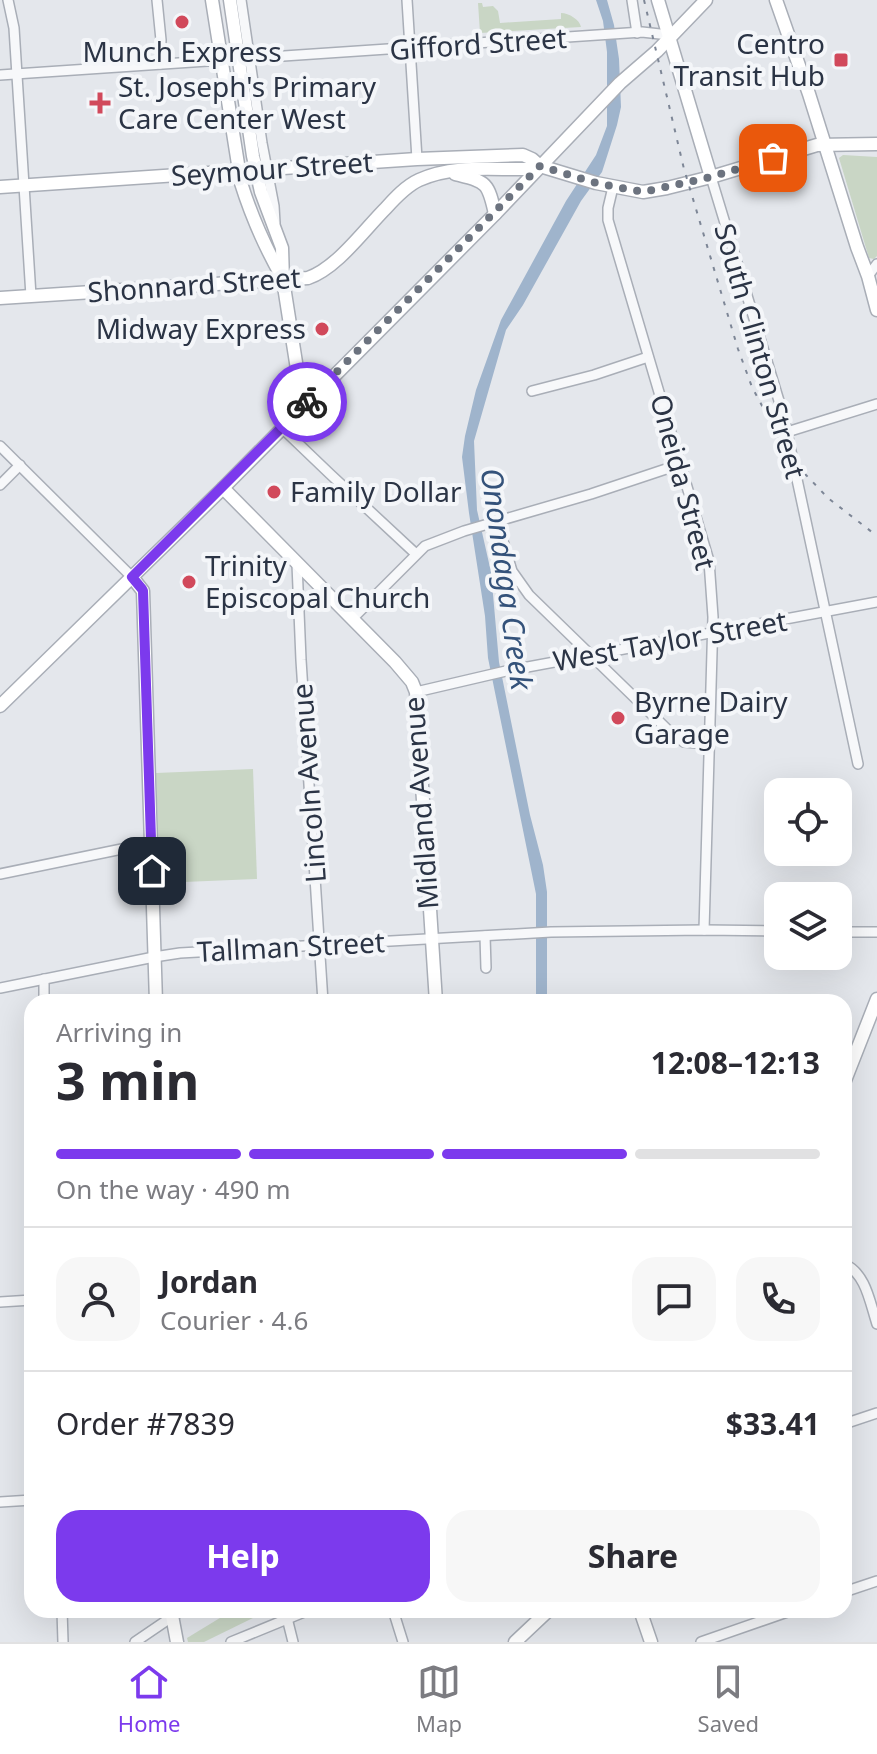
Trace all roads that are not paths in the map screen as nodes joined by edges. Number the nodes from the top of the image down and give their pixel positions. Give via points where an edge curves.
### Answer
1 (8, 0) edge
2 (157, 0) edge
3 (212, 0) edge
4 (230, 0) edge
5 (242, 0) edge
6 (407, 0) edge
7 (632, 0) edge
8 (658, 0) edge
9 (706, 0) edge
10 (776, 0) edge
11 (637, 33) junction
12 (669, 36) junction
13 (410, 48) junction
14 (244, 58) junction
15 (221, 60) junction
16 (160, 64) junction
17 (16, 74) junction
18 (0, 75) edge
19 (825, 144) junction
20 (877, 144) edge
21 (417, 159) junction
22 (540, 166) junction
23 (261, 170) junction
24 (238, 171) junction
25 (444, 172) junction
26 (711, 177) junction
27 (23, 186) junction
28 (0, 187) edge
29 (613, 187) junction
30 (495, 214) junction
31 (877, 264) edge
32 (868, 276) junction
33 (283, 280) junction
34 (31, 296) junction
35 (0, 298) edge
36 (877, 310) edge
37 (648, 357) junction
38 (532, 391) dead end
39 (877, 404) edge
40 (303, 407) junction
41 (282, 428) junction
42 (787, 432) junction
43 (0, 446) edge
44 (681, 464) junction
45 (20, 465) junction
46 (0, 485) edge
47 (223, 488) junction
48 (491, 523) junction
49 (416, 554) junction
50 (297, 564) junction
51 (132, 577) junction
52 (877, 602) edge
53 (825, 612) junction
54 (352, 619) junction
55 (712, 634) junction
56 (591, 656) junction
57 (416, 692) junction
58 (0, 706) edge
59 (709, 744) junction
60 (858, 764) dead end
61 (151, 843) junction
62 (0, 874) edge
63 (704, 930) junction
64 (764, 931) edge
65 (852, 932) edge
66 (877, 932) edge
67 (485, 936) junction
68 (431, 939) junction
69 (320, 945) junction
70 (154, 957) junction
71 (486, 968) dead end
72 (44, 979) junction
73 (0, 988) edge
74 (44, 994) edge
75 (156, 994) edge
76 (323, 994) edge
77 (435, 994) edge
78 (877, 999) edge
79 (852, 1063) edge
80 (852, 1269) edge
81 (877, 1287) edge
82 (866, 1291) junction
83 (24, 1300) edge
84 (0, 1302) edge
85 (877, 1324) edge
86 (877, 1413) edge
87 (852, 1421) edge
88 (24, 1500) edge
89 (0, 1502) edge
90 (877, 1581) edge
91 (852, 1589) edge
92 (62, 1618) edge
93 (170, 1618) edge
94 (174, 1618) edge
95 (287, 1618) joint
96 (396, 1618) edge
97 (540, 1618) edge
98 (643, 1618) edge
99 (770, 1618) edge
100 (63, 1642) edge
101 (135, 1642) edge
102 (177, 1642) edge
103 (231, 1642) edge
104 (293, 1642) edge
105 (403, 1642) edge
106 (515, 1642) edge
107 (651, 1642) edge
108 (701, 1642) edge

1 - 17 street
2 - 16 street
3 - 15 main road
4 - 14 main road
5 - 14 street
6 - 13 street
7 - 11 street
8 - 12 main road, South Clinton Street
9 - 12 main road
10 - 19 main road
11 - 12 street, Gifford Street
11 - 13 street, Gifford Street
12 - 22 main road
12 - 26 main road, South Clinton Street
13 - 14 street, Gifford Street
13 - 21 street
14 - 15 street, Gifford Street
14 - 23 main road
15 - 16 street, Gifford Street
15 - 24 main road
16 - 17 street, Gifford Street
17 - 18 street, Gifford Street
17 - 27 street
19 - 20 main road, Seymour Street
19 - 26 main road, Seymour Street
19 - 32 main road
21 - 22 main road, Seymour Street via 523,155
21 - 23 main road, Seymour Street
22 - 25 main road, Shonnard Street
22 - 29 main road, Seymour Street
22 - 30 main road
23 - 24 main road, Seymour Street
23 - 33 main road via 261,192 282,248
24 - 27 main road, Seymour Street
24 - 33 main road
25 - 30 main road via 483,182
25 - 33 main road, Shonnard Street via 413,183 398,195 316,275
26 - 29 main road, Seymour Street via 643,192
26 - 42 street, South Clinton Street
27 - 28 main road, Seymour Street
27 - 34 street
29 - 37 street, Oneida Street via 608,220
30 - 40 main road
31 - 32 street
32 - 36 main road
33 - 34 main road, Shonnard Street
33 - 40 main road
34 - 35 main road, Shonnard Street
37 - 38 street
37 - 44 street, Oneida Street
39 - 42 street
40 - 41 main road
41 - 47 main road
41 - 49 street
42 - 53 street, South Clinton Street
43 - 45 street
44 - 48 street
44 - 55 street, Oneida Street via 709,561
45 - 46 street
45 - 51 street
47 - 50 main road, Midland Avenue
47 - 51 main road
48 - 49 street
48 - 56 street via 520,584
49 - 54 street
50 - 54 main road, Midland Avenue
50 - 69 street, Lincoln Avenue
51 - 58 main road
51 - 61 main road via 143,591
52 - 53 street, West Taylor Street
53 - 55 street, West Taylor Street
53 - 60 street, South Clinton Street
54 - 57 main road, Midland Avenue
55 - 56 street, West Taylor Street
55 - 59 street, Oneida Street
56 - 57 street, West Taylor Street
56 - 59 street via 678,739
57 - 68 main road, Midland Avenue
59 - 63 street, Oneida Street
61 - 62 street
61 - 70 main road
63 - 64 street, Tallman Street
63 - 67 street, Tallman Street
65 - 66 street
67 - 68 street, Tallman Street
67 - 71 street
68 - 69 street, Tallman Street
68 - 77 main road, Midland Avenue
69 - 70 street, Tallman Street
69 - 76 street, Lincoln Avenue
70 - 72 street, Tallman Street
70 - 75 main road
72 - 73 street, Tallman Street
72 - 74 street
78 - 79 main road
80 - 82 street
81 - 82 street
82 - 85 street
83 - 84 street
86 - 87 street
88 - 89 street
90 - 91 street
92 - 100 street
93 - 101 street
94 - 102 main road
95 - 103 street
95 - 104 street
96 - 105 street
97 - 106 main road
98 - 107 main road
99 - 108 street

